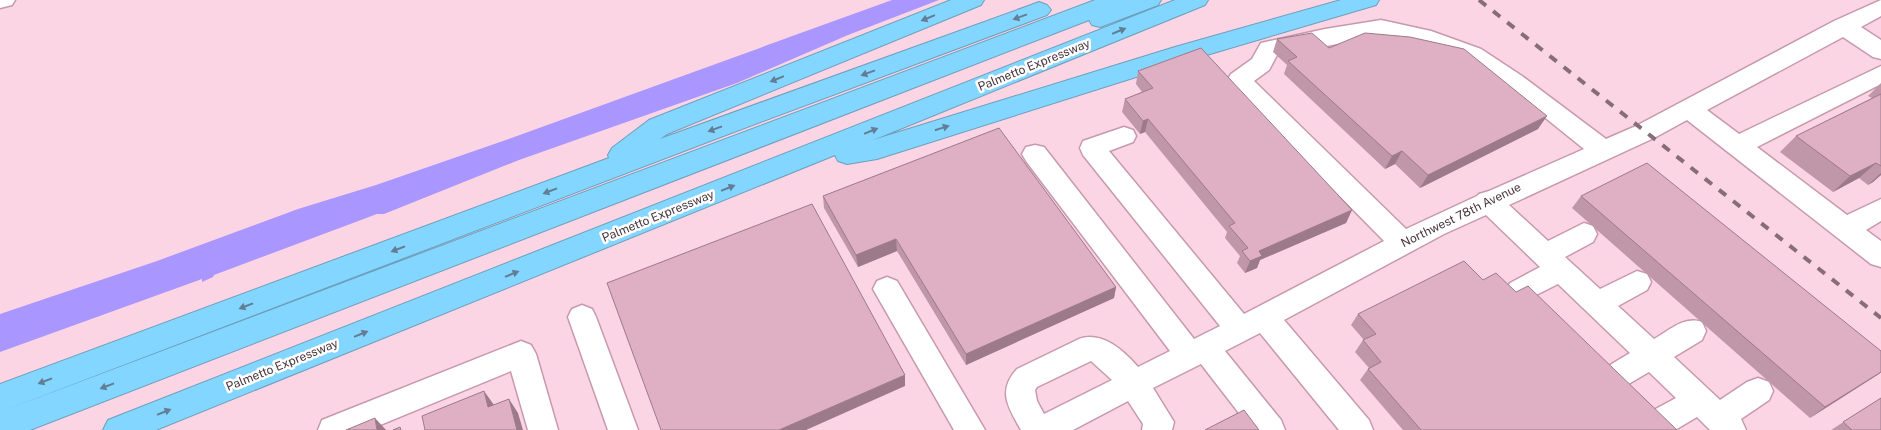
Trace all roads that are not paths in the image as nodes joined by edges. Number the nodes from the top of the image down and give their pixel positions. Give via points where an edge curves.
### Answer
1 (4, 0) edge
2 (973, 0) edge
3 (1066, 0) edge
4 (1117, 0) edge
5 (1150, 0) edge
6 (1197, 0) edge
7 (1321, 0) edge
8 (1368, 0) edge
9 (0, 1) edge
10 (1881, 7) edge
11 (1842, 26) junction
12 (1881, 51) edge
13 (1184, 53) junction
14 (1881, 74) edge
15 (1688, 108) junction
16 (1124, 136) dead end
17 (1737, 146) junction
18 (1603, 150) junction
19 (1035, 154) dead end
20 (793, 162) junction
21 (596, 174) junction
22 (1488, 201) junction
23 (1881, 209) edge
24 (1845, 229) junction
25 (1584, 234) dead end
26 (1402, 243) junction
27 (1881, 256) edge
28 (1552, 262) junction
29 (1637, 282) dead end
30 (887, 289) dead end
31 (1520, 291) edge
32 (1596, 304) junction
33 (582, 317) dead end
34 (1252, 323) junction
35 (1692, 332) dead end
36 (1197, 351) junction
37 (1651, 356) junction
38 (1614, 377) edge
39 (1132, 385) junction
40 (1758, 391) dead end
41 (0, 398) edge
42 (1716, 416) edge
43 (1661, 422) edge
44 (0, 427) edge
45 (1052, 428) edge
46 (42, 430) edge
47 (118, 430) edge
48 (333, 430) edge
49 (543, 430) edge
50 (623, 430) edge
51 (970, 430) edge
52 (1157, 430) edge
53 (1270, 430) edge
54 (1358, 430) edge

1 - 9 street
2 -> 21 highway via 658,127
3 -> 21 highway
4 -> 44 highway
5 - 46 highway
20 -> 6 highway, Palmetto Expressway
7 - 13 highway
8 - 13 highway
10 - 11 street, Northwest 78th Avenue
11 - 12 street
11 - 15 street, Northwest 78th Avenue
20 -> 13 highway via 877,149
14 - 17 street
15 - 17 street
15 - 18 street, Northwest 78th Avenue
16 - 34 street via 1092,148
17 - 24 street
18 - 22 street, Northwest 78th Avenue
18 - 26 street via 1473,54 1431,39 1381,28 1269,49 1262,64 1239,80
19 - 36 street
47 -> 20 highway, Palmetto Expressway
21 -> 41 highway
22 - 26 street, Northwest 78th Avenue
22 - 28 street
23 - 24 street
24 - 27 street
25 - 28 street
26 - 34 street, Northwest 78th Avenue
28 - 31 street
28 - 32 street
29 - 32 street
30 - 51 street
32 - 37 street
33 - 50 street
34 - 36 street, Northwest 78th Avenue
34 - 54 street
35 - 37 street
36 - 39 street, Northwest 78th Avenue
36 - 53 street
37 - 38 street
37 - 42 street
39 - 45 street, Northwest 78th Avenue
39 - 45 street via 1106,355 1089,348 1027,378 1020,386 1022,404
39 - 52 street via 1159,422
40 - 42 street
42 - 43 street
48 - 49 street via 521,354

